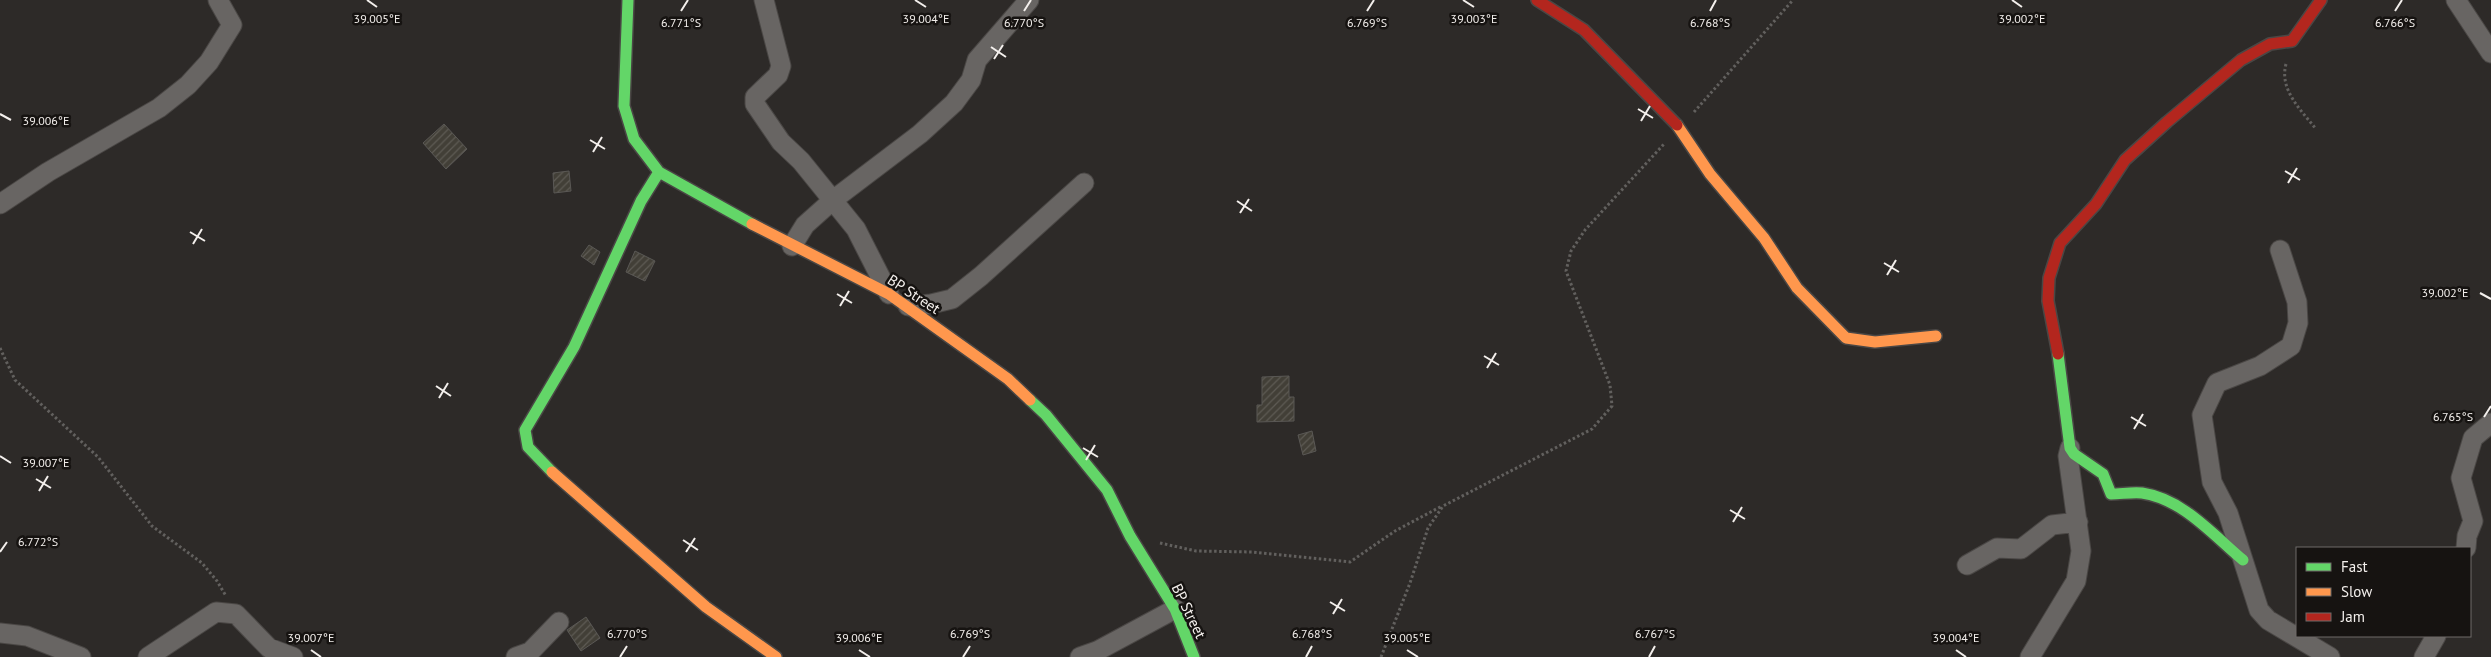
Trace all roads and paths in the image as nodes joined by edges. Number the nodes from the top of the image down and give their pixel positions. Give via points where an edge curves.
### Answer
1 (218, 0) edge
2 (628, 0) edge
3 (764, 0) edge
4 (1029, 0) edge
5 (1537, 0) edge
6 (1793, 0) edge
7 (2321, 0) edge
8 (2456, 0) edge
9 (2292, 42) junction
10 (2491, 53) edge
11 (1680, 128) junction
12 (2316, 129) dead end
13 (659, 172) junction
14 (1084, 183) dead end
15 (833, 200) junction
16 (0, 204) edge
17 (792, 246) junction
18 (2280, 250) dead end
19 (889, 294) junction
20 (908, 306) junction
21 (1936, 336) dead end
22 (0, 348) edge
23 (2491, 423) edge
24 (2070, 448) junction
25 (1443, 506) junction
26 (2078, 522) junction
27 (1158, 543) dead end
28 (2466, 547) edge
29 (2243, 560) junction
30 (1967, 566) dead end
31 (1175, 609) junction
32 (236, 614) junction
33 (559, 622) dead end
34 (0, 634) edge
35 (2296, 637) edge
36 (2296, 637) edge
37 (2435, 637) edge
38 (81, 657) edge
39 (148, 657) edge
40 (293, 657) edge
41 (516, 657) edge
42 (776, 657) edge
43 (1080, 657) edge
44 (1194, 657) edge
45 (1381, 657) edge
46 (2030, 657) edge
47 (2330, 657) edge
48 (2424, 657) edge

1 - 16 street via 232,25 209,62 188,85 159,108 48,172
2 - 13 street, BP Street via 624,106 634,139
3 - 15 street via 781,66 778,75 755,97 755,104 781,142
4 - 15 street via 977,60 971,80 954,104
5 - 11 street via 1584,30
6 - 11 path
7 - 9 street
8 - 10 street
9 - 12 path via 2284,79 2292,98
9 - 24 street via 2270,44 2241,60 2167,122 2125,160 2096,204 2060,244 2049,278 2048,301 2063,379
11 - 21 street via 1710,174 1764,238 1798,288 1846,338 1875,342
11 - 25 path via 1585,230 1571,251 1566,271 1610,385 1612,406 1592,429
13 - 17 street, BP Street
13 - 42 street via 641,202 574,347 525,430 528,447 550,472 706,607
14 - 20 street via 952,299
15 - 17 street via 805,225
15 - 19 street via 856,229
17 - 19 street, BP Street
18 - 29 street via 2297,302 2298,323 2291,346 2260,366 2217,383 2202,415 2212,482 2228,513
19 - 20 street, BP Street
20 - 31 street, BP Street via 1008,379 1046,415 1108,490 1130,536
22 - 32 path via 14,380 98,457 152,526 202,563
23 - 28 street via 2474,438 2462,478 2473,520
24 - 26 street via 2068,456
24 - 29 street via 2103,474 2111,494 2140,493 2180,507
25 - 27 path via 1395,531 1350,562 1252,552 1196,551
25 - 45 path via 1428,528
26 - 30 street via 2052,525 2021,549 1997,548
26 - 46 street via 2081,551 2076,581
29 - 36 street via 2259,610 2268,620
31 - 43 street
31 - 44 street, BP Street
32 - 39 street via 216,612
32 - 40 street via 269,648
33 - 41 street via 530,652
34 - 38 street via 27,636
35 - 47 street
37 - 48 street

